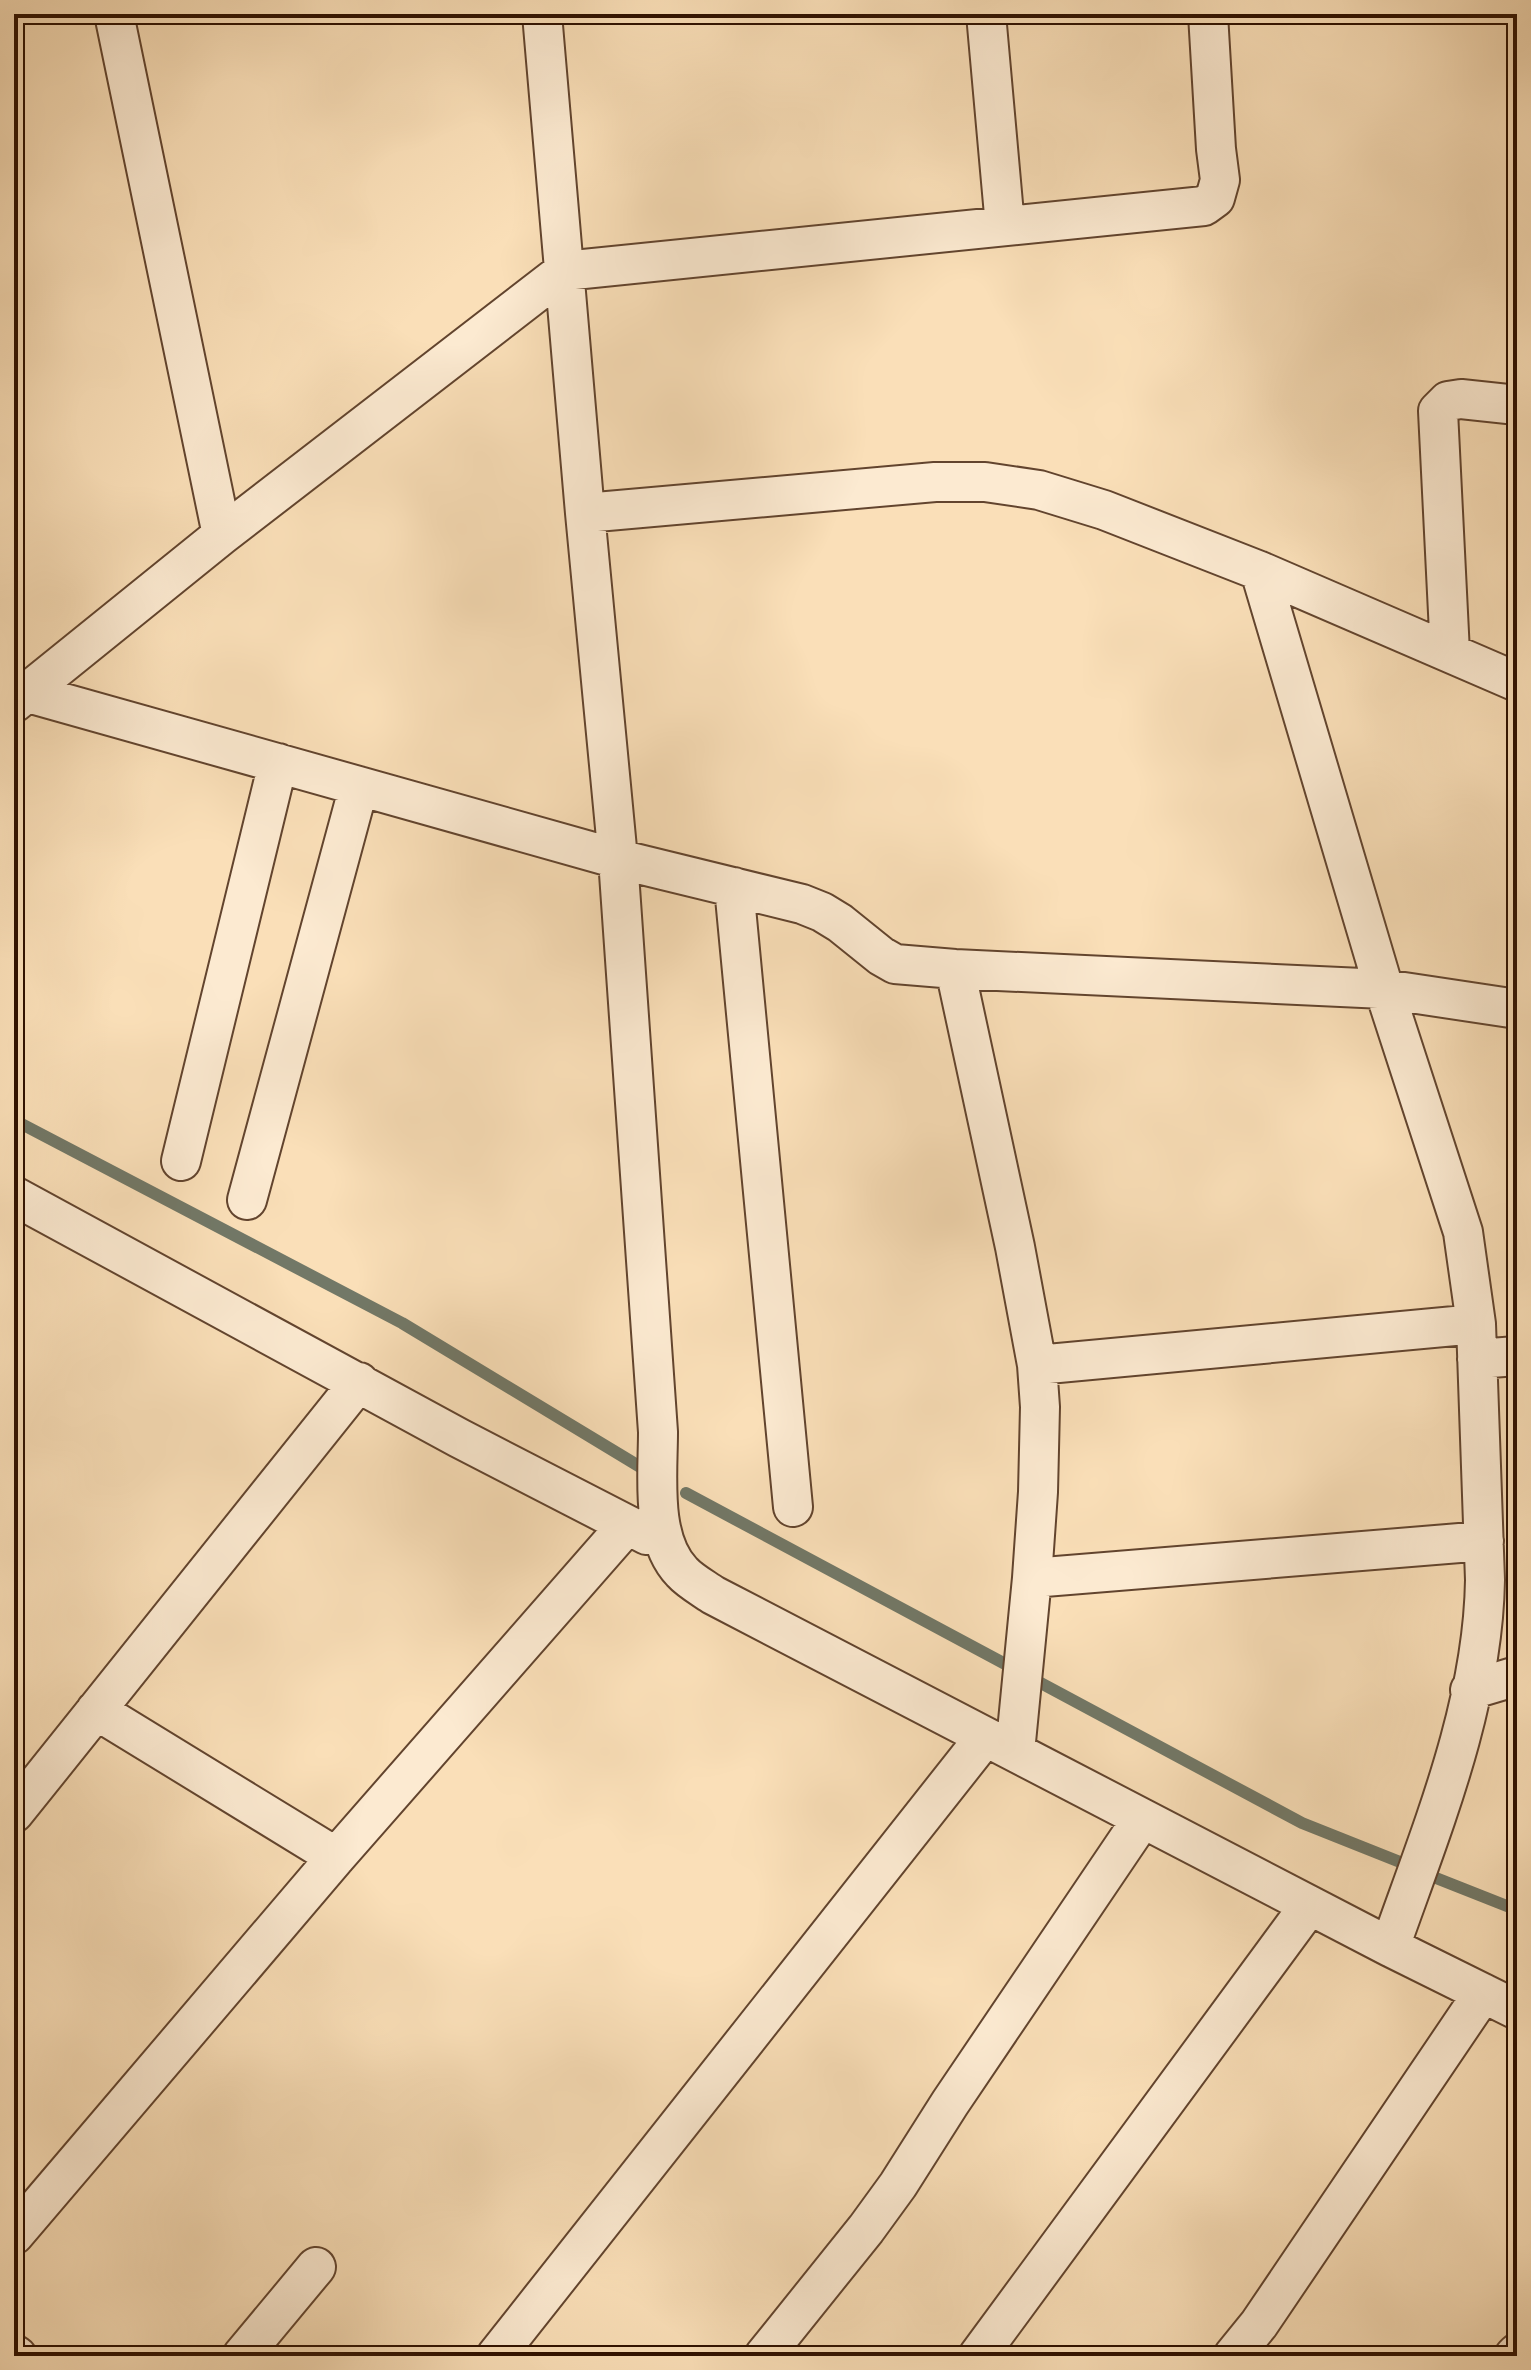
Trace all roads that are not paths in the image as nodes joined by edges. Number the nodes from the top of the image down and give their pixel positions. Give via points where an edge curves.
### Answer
1 (114, 14) edge
2 (542, 14) edge
3 (986, 14) edge
4 (1208, 14) edge
5 (1005, 226) junction
6 (564, 271) junction
7 (1517, 405) edge
8 (585, 513) junction
9 (222, 535) junction
10 (1260, 571) junction
11 (1450, 653) junction
12 (1517, 682) edge
13 (19, 695) edge
14 (278, 763) junction
15 (359, 786) junction
16 (618, 859) junction
17 (734, 887) junction
18 (955, 969) junction
19 (1384, 989) junction
20 (1517, 1009) edge
21 (181, 1161) dead end
22 (14, 1196) edge
23 (247, 1200) dead end
24 (1477, 1342) junction
25 (1517, 1356) edge
26 (1037, 1365) junction
27 (359, 1382) junction
28 (793, 1507) dead end
29 (627, 1525) junction
30 (1484, 1541) junction
31 (663, 1544) junction
32 (1032, 1578) junction
33 (1517, 1676) edge
34 (1470, 1690) junction
35 (96, 1710) junction
36 (1000, 1744) junction
37 (14, 1813) edge
38 (1142, 1819) junction
39 (336, 1857) junction
40 (1309, 1906) junction
41 (1390, 1947) junction
42 (1483, 1993) junction
43 (1517, 2010) edge
44 (14, 2235) edge
45 (316, 2267) dead end
46 (242, 2356) edge
47 (496, 2356) edge
48 (764, 2356) edge
49 (978, 2356) edge
50 (1233, 2356) edge

1 - 9 street
2 - 6 street
3 - 5 street
4 - 5 street via 1220,180 1215,198 1204,206
5 - 6 street
6 - 8 street
6 - 9 street
7 - 11 street via 1461,399 1448,401 1438,411
8 - 10 street via 985,482 1039,490 1104,510
8 - 16 street
9 - 13 street
10 - 11 street
10 - 19 street
11 - 12 street
13 - 14 street
14 - 15 street
14 - 21 street
15 - 16 street
15 - 23 street
16 - 17 street
16 - 31 street
17 - 18 street via 822,912 895,964
17 - 28 street
18 - 19 street
18 - 26 street
19 - 20 street
19 - 24 street via 1463,1232
22 - 27 street
24 - 25 street
24 - 26 street
24 - 30 street
26 - 32 street
27 - 29 street
27 - 35 street
29 - 31 street
29 - 39 street
30 - 32 street
30 - 34 street via 1484,1612
31 - 36 street via 682,1572 713,1595
32 - 36 street
33 - 34 street
34 - 41 street via 1458,1746
35 - 37 street
35 - 39 street
36 - 38 street
36 - 47 street
38 - 40 street
38 - 48 street via 898,2185
39 - 44 street
40 - 41 street
40 - 49 street
41 - 42 street
42 - 43 street
42 - 50 street
45 - 46 street

